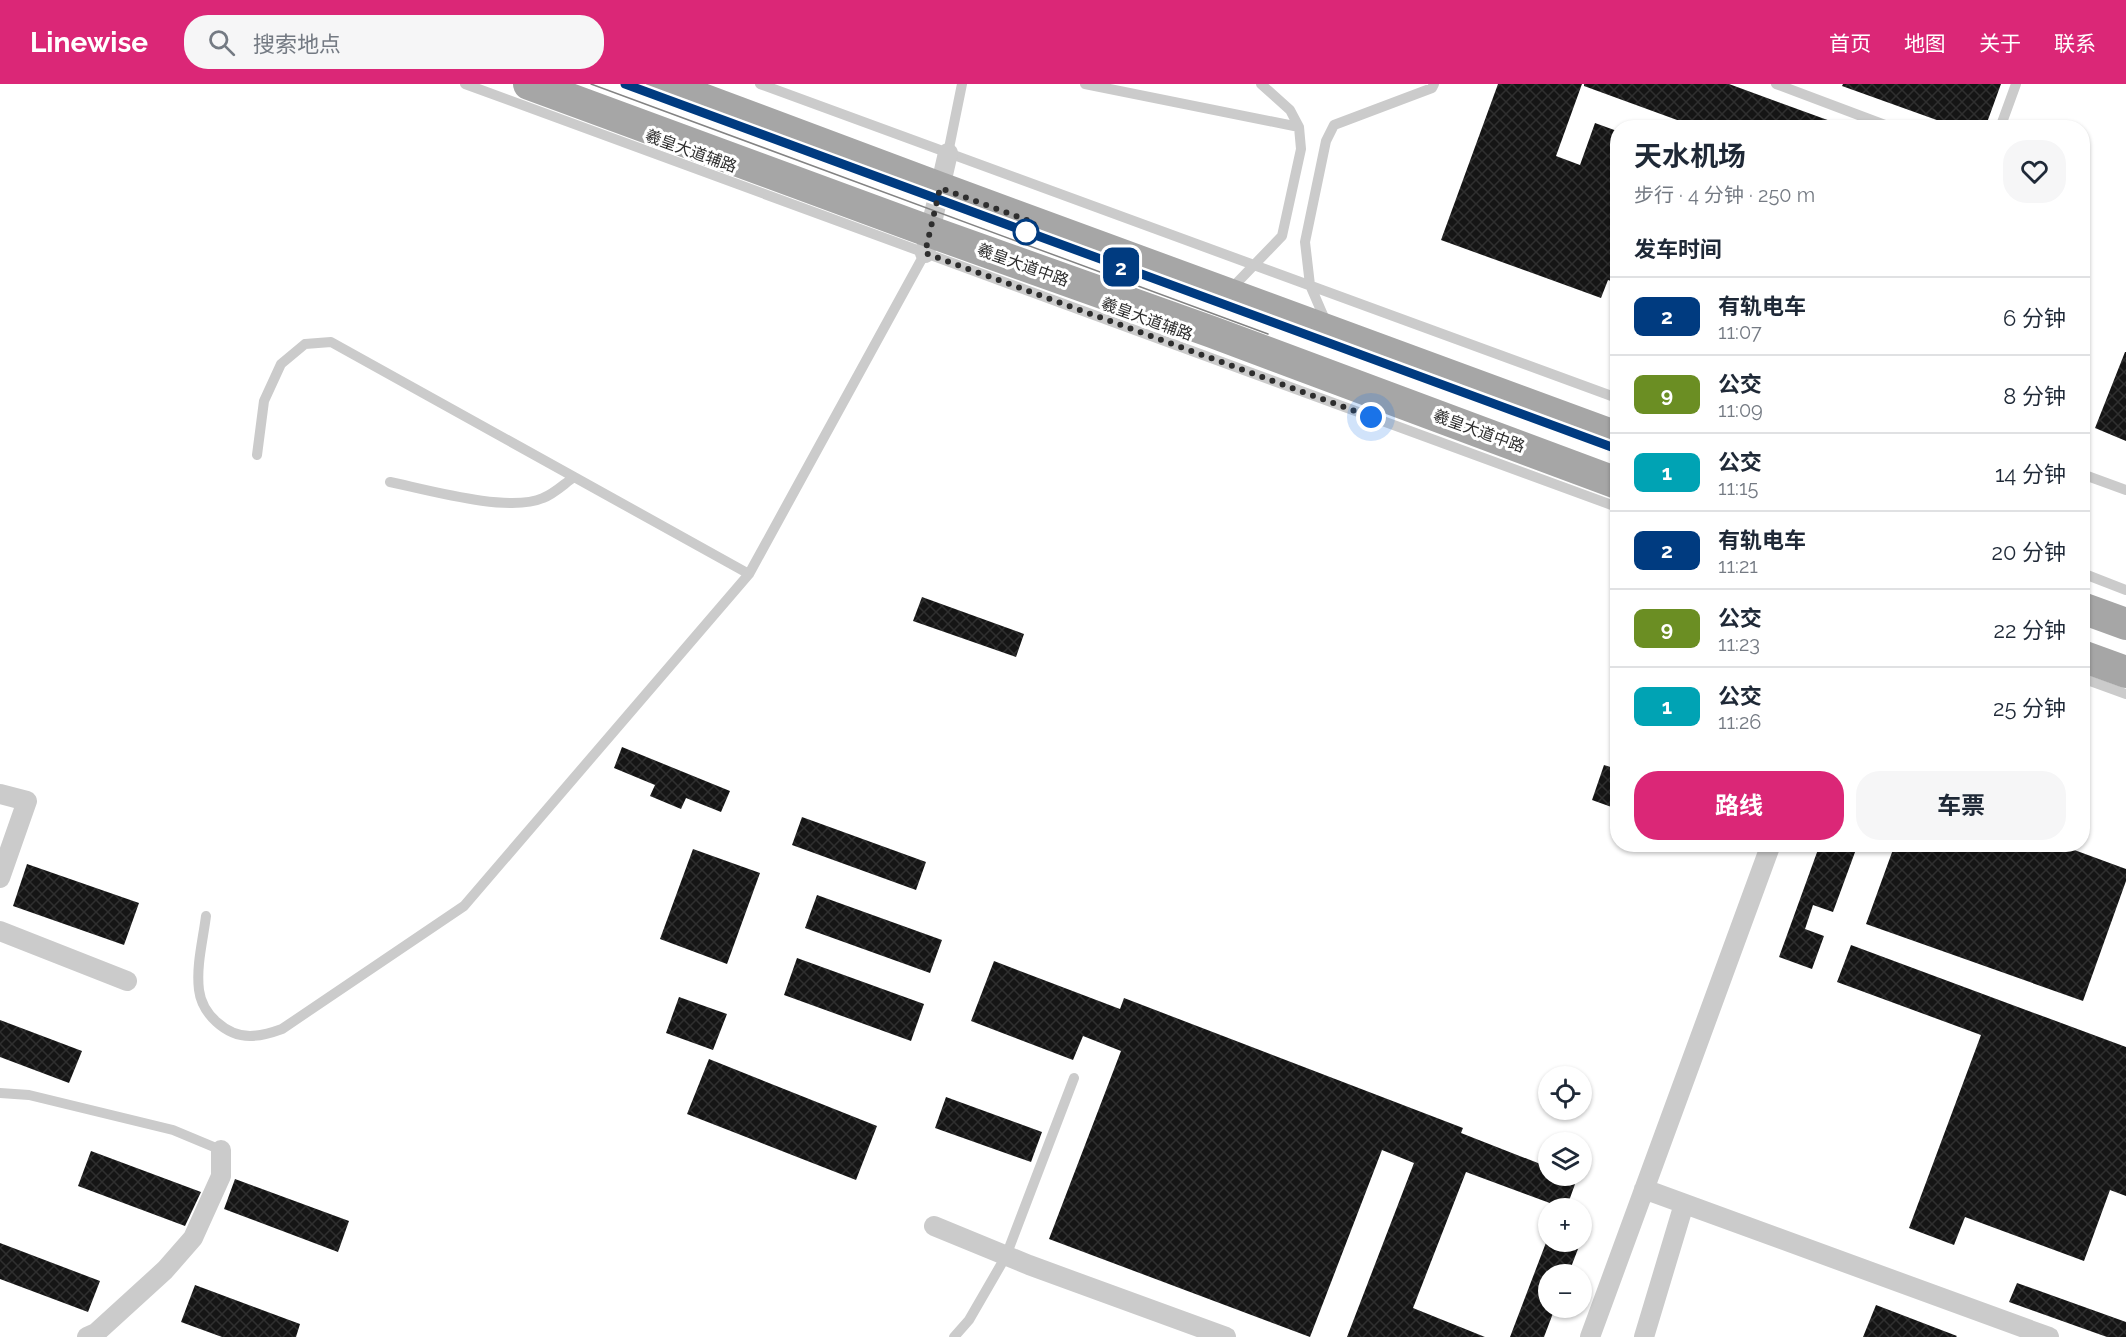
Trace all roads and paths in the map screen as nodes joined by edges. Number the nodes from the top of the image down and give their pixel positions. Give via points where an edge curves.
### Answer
1 (465, 84) edge
2 (529, 84) edge
3 (662, 84) edge
4 (760, 84) edge
5 (962, 84) edge
6 (1085, 84) edge
7 (1261, 84) edge
8 (1434, 84) edge
9 (1776, 84) edge
10 (2016, 84) edge
11 (1872, 120) edge
12 (2003, 120) edge
13 (1299, 127) junction
14 (948, 153) junction
15 (940, 188) junction
16 (928, 243) junction
17 (1257, 265) junction
18 (1310, 285) junction
19 (1227, 293) junction
20 (1330, 331) junction
21 (1610, 395) edge
22 (1610, 434) edge
23 (257, 454) dead end
24 (574, 477) junction
25 (2090, 477) edge
26 (1610, 480) edge
27 (390, 482) dead end
28 (2126, 490) edge
29 (1610, 504) edge
30 (749, 574) junction
31 (2090, 576) edge
32 (2126, 590) edge
33 (2090, 611) edge
34 (2126, 624) edge
35 (2090, 659) edge
36 (2126, 672) edge
37 (2090, 681) edge
38 (2126, 694) edge
39 (0, 794) edge
40 (1768, 852) edge
41 (0, 878) edge
42 (206, 916) dead end
43 (0, 931) edge
44 (127, 981) dead end
45 (1074, 1078) dead end
46 (0, 1093) edge
47 (221, 1150) joint
48 (1644, 1189) junction
49 (1684, 1204) junction
50 (934, 1226) dead end
51 (1006, 1256) junction
52 (87, 1337) edge
53 (954, 1337) edge
54 (1226, 1337) edge
55 (1590, 1337) edge
56 (1644, 1337) edge
57 (2049, 1337) edge

1 - 16 lane, 羲皇大道辅路
2 - 16 main road, 羲皇大道中路
3 - 15 main road
4 - 14 lane
5 - 14 lane
6 - 13 lane
7 - 13 lane via 1290,110
8 - 18 lane via 1334,125 1326,141 1305,242
9 - 11 lane
10 - 12 lane
13 - 17 lane via 1301,149 1282,236
14 - 15 street
14 - 17 lane
15 - 16 street
15 - 19 main road
16 - 26 main road, 羲皇大道中路 via 1212,332
16 - 29 lane, 羲皇大道辅路
16 - 30 lane
17 - 18 lane
17 - 19 lane
18 - 20 lane
18 - 21 lane
19 - 20 main road
20 - 22 main road
23 - 24 lane via 264,401 281,364 305,344 331,342
24 - 27 lane via 542,499 511,504
24 - 30 lane
25 - 28 lane
30 - 42 lane via 464,906 282,1029 266,1035 231,1032 205,1009 198,975
31 - 32 lane
33 - 34 main road
35 - 36 main road
37 - 38 lane
39 - 41 street via 27,801
40 - 48 street
43 - 44 street
45 - 51 lane
46 - 47 lane via 29,1095 173,1130
47 - 52 street via 221,1176 193,1238 165,1270
48 - 49 street
48 - 55 street
49 - 56 street
49 - 57 street
50 - 51 street
51 - 53 lane via 969,1320
51 - 54 street

